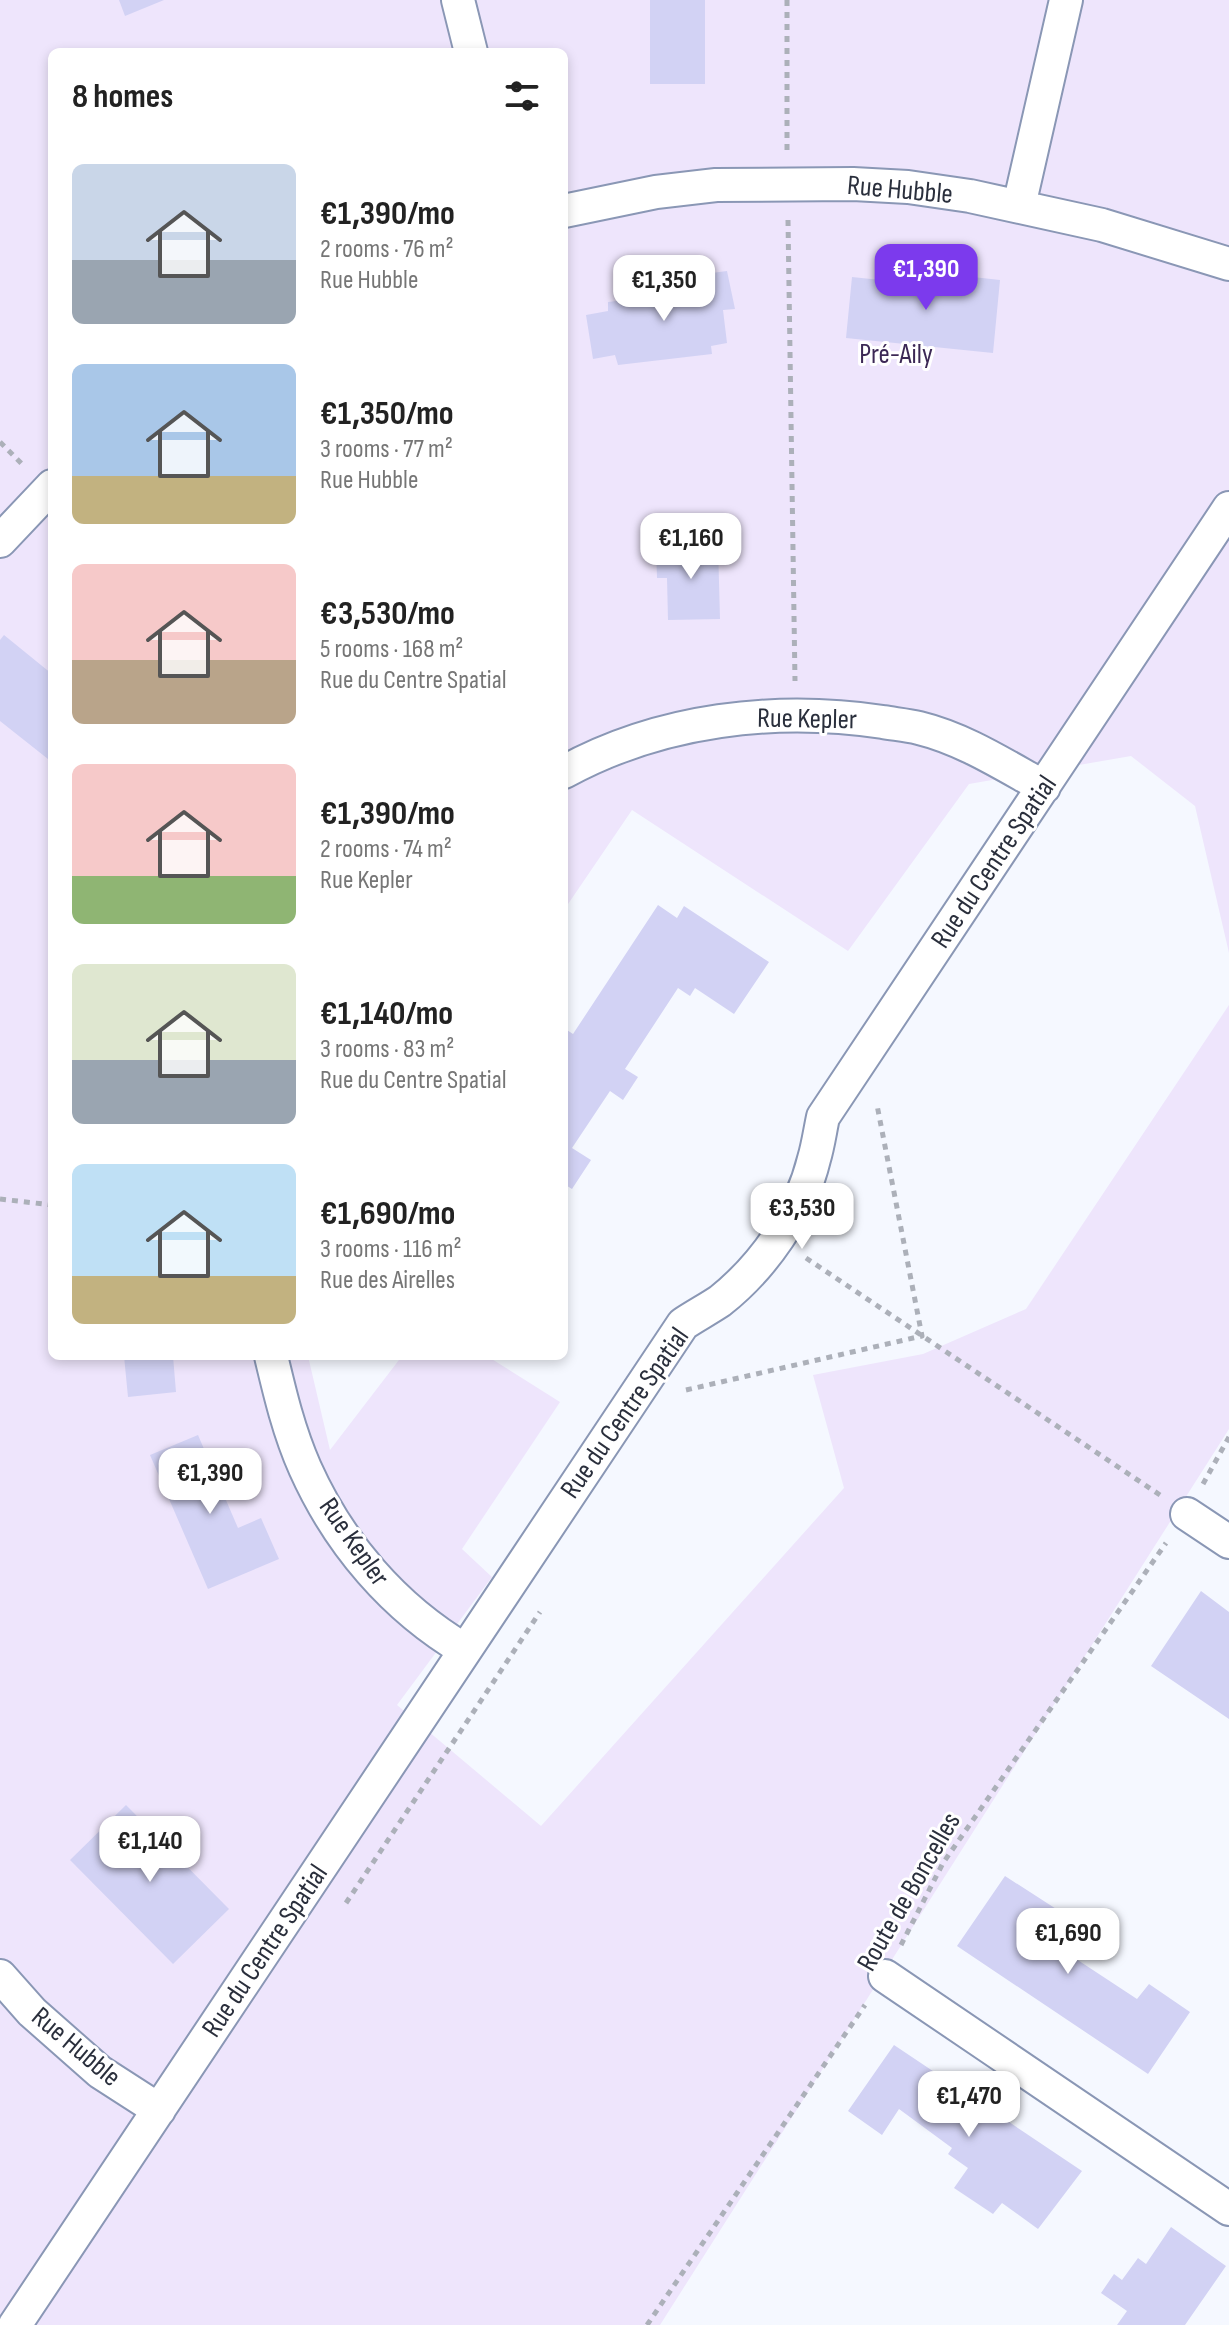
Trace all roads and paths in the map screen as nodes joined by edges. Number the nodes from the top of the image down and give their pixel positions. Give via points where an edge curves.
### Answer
1 (458, 0) edge
2 (787, 0) edge
3 (1066, 0) edge
4 (470, 48) edge
5 (787, 184) junction
6 (1019, 206) junction
7 (568, 210) edge
8 (1229, 264) edge
9 (48, 490) edge
10 (1229, 508) edge
11 (0, 541) edge
12 (795, 714) junction
13 (568, 770) edge
14 (1044, 787) junction
15 (877, 1103) dead end
16 (0, 1199) edge
17 (48, 1205) edge
18 (777, 1238) junction
19 (922, 1336) junction
20 (272, 1360) edge
21 (680, 1399) dead end
22 (1229, 1437) edge
23 (1187, 1514) junction
24 (1229, 1542) edge
25 (465, 1650) junction
26 (0, 1976) edge
27 (885, 1976) junction
28 (159, 2110) junction
29 (1229, 2209) edge
30 (15, 2325) edge
31 (647, 2325) edge

1 - 4 street
2 - 5 path
3 - 6 street
5 - 6 street, Rue Hubble via 908,187
5 - 7 street, Rue Hubble via 656,192
5 - 12 path
6 - 8 street, Rue Hubble
9 - 11 street
10 - 14 street, Rue du Centre Spatial
12 - 13 street, Rue Kepler via 743,717 649,736
12 - 14 street, Rue Kepler via 919,728 965,743
14 - 18 street, Rue du Centre Spatial via 823,1117 814,1162
15 - 19 path
16 - 17 path
18 - 19 path
18 - 25 street, Rue du Centre Spatial via 720,1301 683,1324
19 - 21 path via 687,1388
19 - 23 path
20 - 25 street, Rue Kepler via 305,1468 337,1527 379,1582 417,1619
22 - 23 path, Route de Boncelles
23 - 24 street
23 - 27 path, Route de Boncelles via 943,1863
25 - 28 street, Rue du Centre Spatial
26 - 28 street, Rue Hubble via 100,2072
27 - 29 street
27 - 31 path, Route de Boncelles
28 - 30 street, Rue du Centre Spatial

